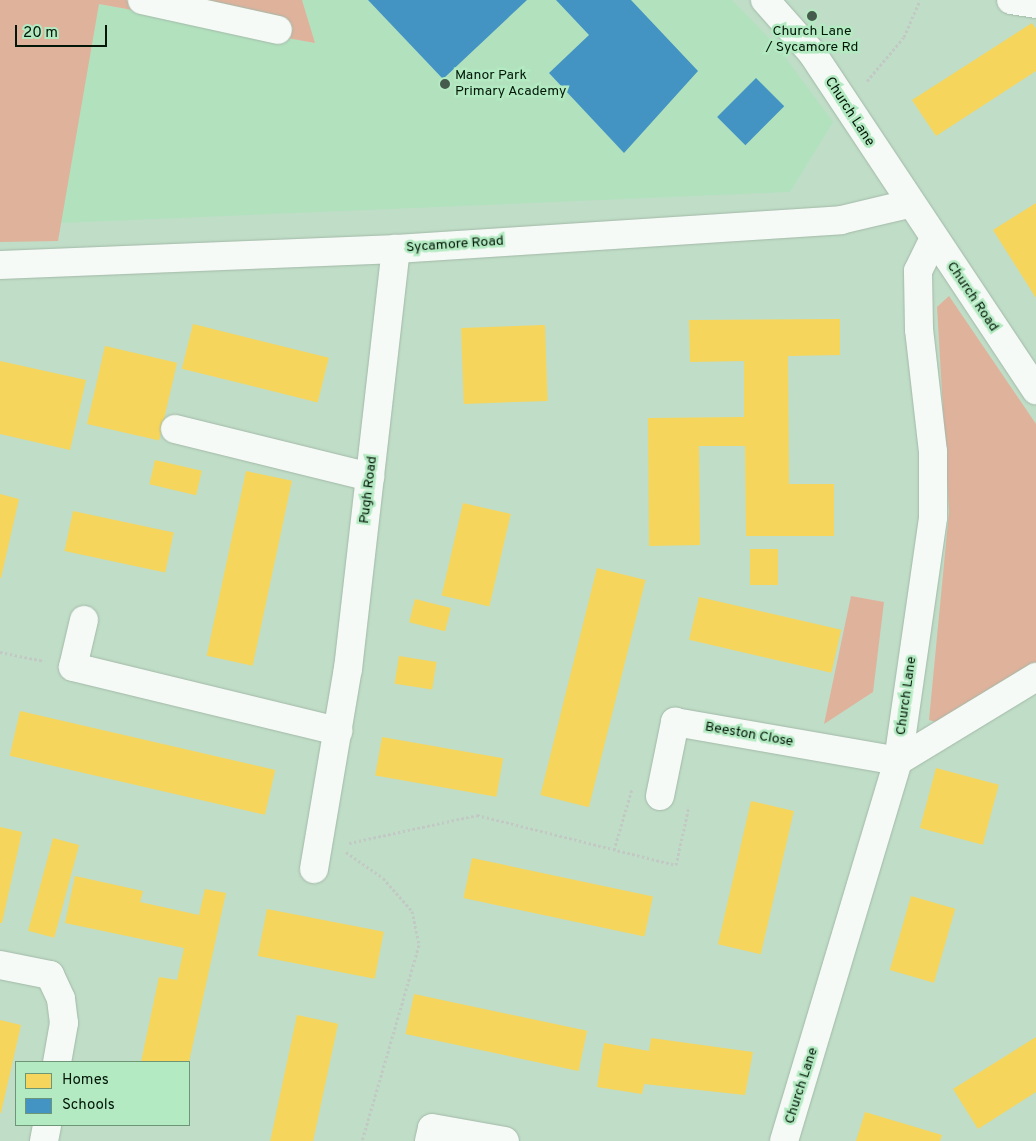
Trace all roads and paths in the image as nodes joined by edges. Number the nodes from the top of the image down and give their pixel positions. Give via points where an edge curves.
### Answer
1 (142, 0) edge
2 (765, 0) edge
3 (920, 0) edge
4 (1011, 0) edge
5 (1036, 4) edge
6 (278, 30) dead end
7 (846, 107) junction
8 (908, 204) junction
9 (933, 240) junction
10 (396, 249) junction
11 (0, 265) edge
12 (1036, 390) edge
13 (175, 430) dead end
14 (370, 477) junction
15 (84, 620) dead end
16 (0, 652) edge
17 (73, 667) junction
18 (1036, 677) edge
19 (338, 730) junction
20 (898, 761) junction
21 (660, 796) junction
22 (614, 850) junction
23 (314, 869) dead end
24 (0, 965) edge
25 (57, 1061) edge
26 (47, 1126) edge
27 (44, 1141) edge
28 (362, 1141) edge
29 (429, 1141) edge
30 (505, 1141) edge
31 (784, 1141) edge

1 - 6 street
2 - 7 street, Church Lane via 812,53
3 - 7 path via 904,36
4 - 5 street
7 - 8 street, Church Lane
8 - 9 street, Church Road
8 - 10 street, Sycamore Road via 841,220
9 - 12 street, Church Road
9 - 20 street, Church Lane via 918,271 919,330 933,452 933,517
10 - 11 street, Sycamore Road
10 - 14 street, Pugh Road
13 - 14 street
14 - 19 street, Pugh Road
15 - 17 street
16 - 17 path
17 - 19 street
18 - 20 street
19 - 23 street, Pugh Road
20 - 21 street, Beeston Close via 675,722
20 - 31 street, Church Lane
21 - 22 path via 629,788
21 - 22 path via 690,805 676,865
22 - 28 path via 477,815 338,846 383,878 412,911 419,945
24 - 25 street via 50,975 61,998 64,1023
26 - 27 street
29 - 30 street via 432,1128

